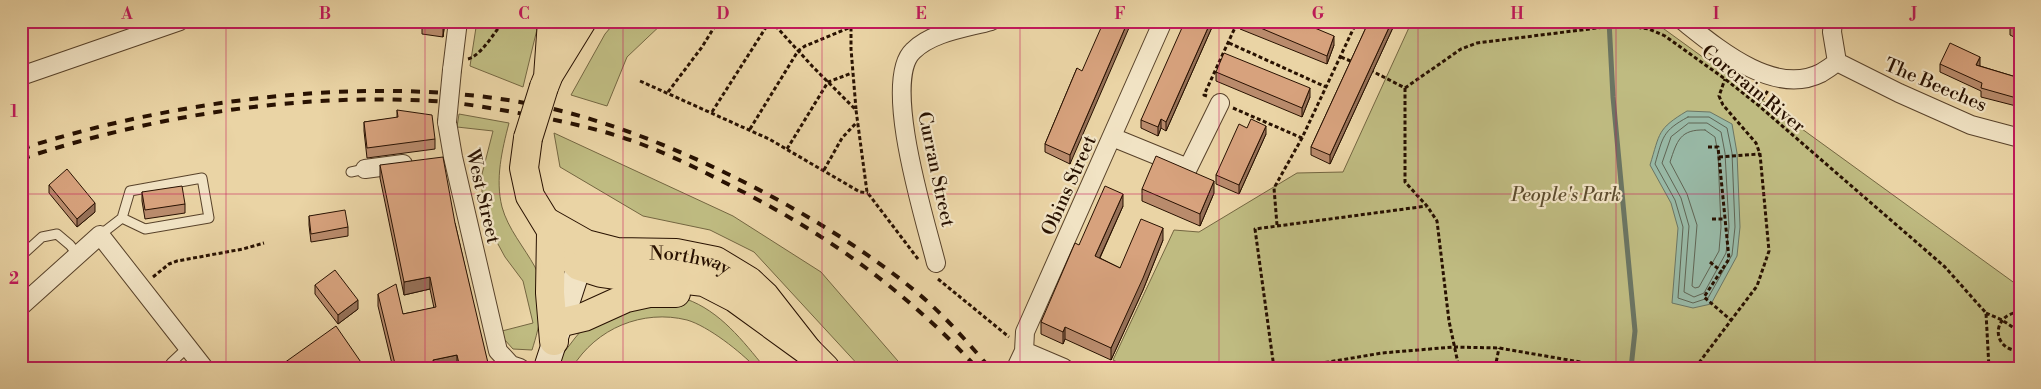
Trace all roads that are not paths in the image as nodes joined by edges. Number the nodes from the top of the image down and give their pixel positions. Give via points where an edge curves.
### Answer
1 (180, 21) edge
2 (458, 21) edge
3 (552, 21) edge
4 (582, 21) edge
5 (991, 21) edge
6 (1163, 21) edge
7 (1683, 21) edge
8 (1833, 21) edge
9 (1837, 62) junction
10 (21, 76) edge
11 (546, 82) junction
12 (1220, 102) road end
13 (1112, 138) junction
14 (2020, 138) edge
15 (453, 157) junction
16 (358, 170) dead end
17 (122, 218) junction
18 (551, 227) junction
19 (100, 235) junction
20 (78, 255) junction
21 (582, 255) junction
22 (21, 256) edge
23 (929, 267) road end
24 (21, 306) edge
25 (557, 332) junction
26 (188, 347) junction
27 (1024, 351) junction
28 (808, 353) edge
29 (171, 363) dead end
30 (204, 368) edge
31 (520, 368) edge
32 (546, 368) edge
33 (1016, 368) edge
34 (1064, 368) edge

1 - 10 street
2 - 15 street, West Street, bridge via 447,122
3 - 11 highway
4 - 11 highway
5 - 23 street, Curran Street via 921,44 911,53 905,66 901,97
6 - 13 street, Obins Street
7 - 9 street via 1741,63 1772,77 1793,80 1820,74
8 - 9 street
9 - 14 street, The Beeches via 1971,125
11 - 18 highway, bridge via 528,138 524,168 530,196
12 - 13 street via 1188,168
13 - 27 street, Obins Street via 1026,332
15 - 16 street
15 - 31 street, West Street via 498,350 511,365
17 - 17 lane via 130,191 202,178 209,218 145,229
17 - 19 lane
18 - 21 highway, Northway
18 - 25 highway via 550,293
19 - 20 street
19 - 26 street
20 - 22 lane via 56,234 42,237
20 - 24 street
21 - 25 street
21 - 28 highway, Northway via 676,253 716,261 749,281
25 - 28 highway via 626,298 649,293 682,293 709,303 749,331
25 - 32 street
26 - 29 lane
26 - 30 street
27 - 33 street, Obins Street
27 - 34 street

